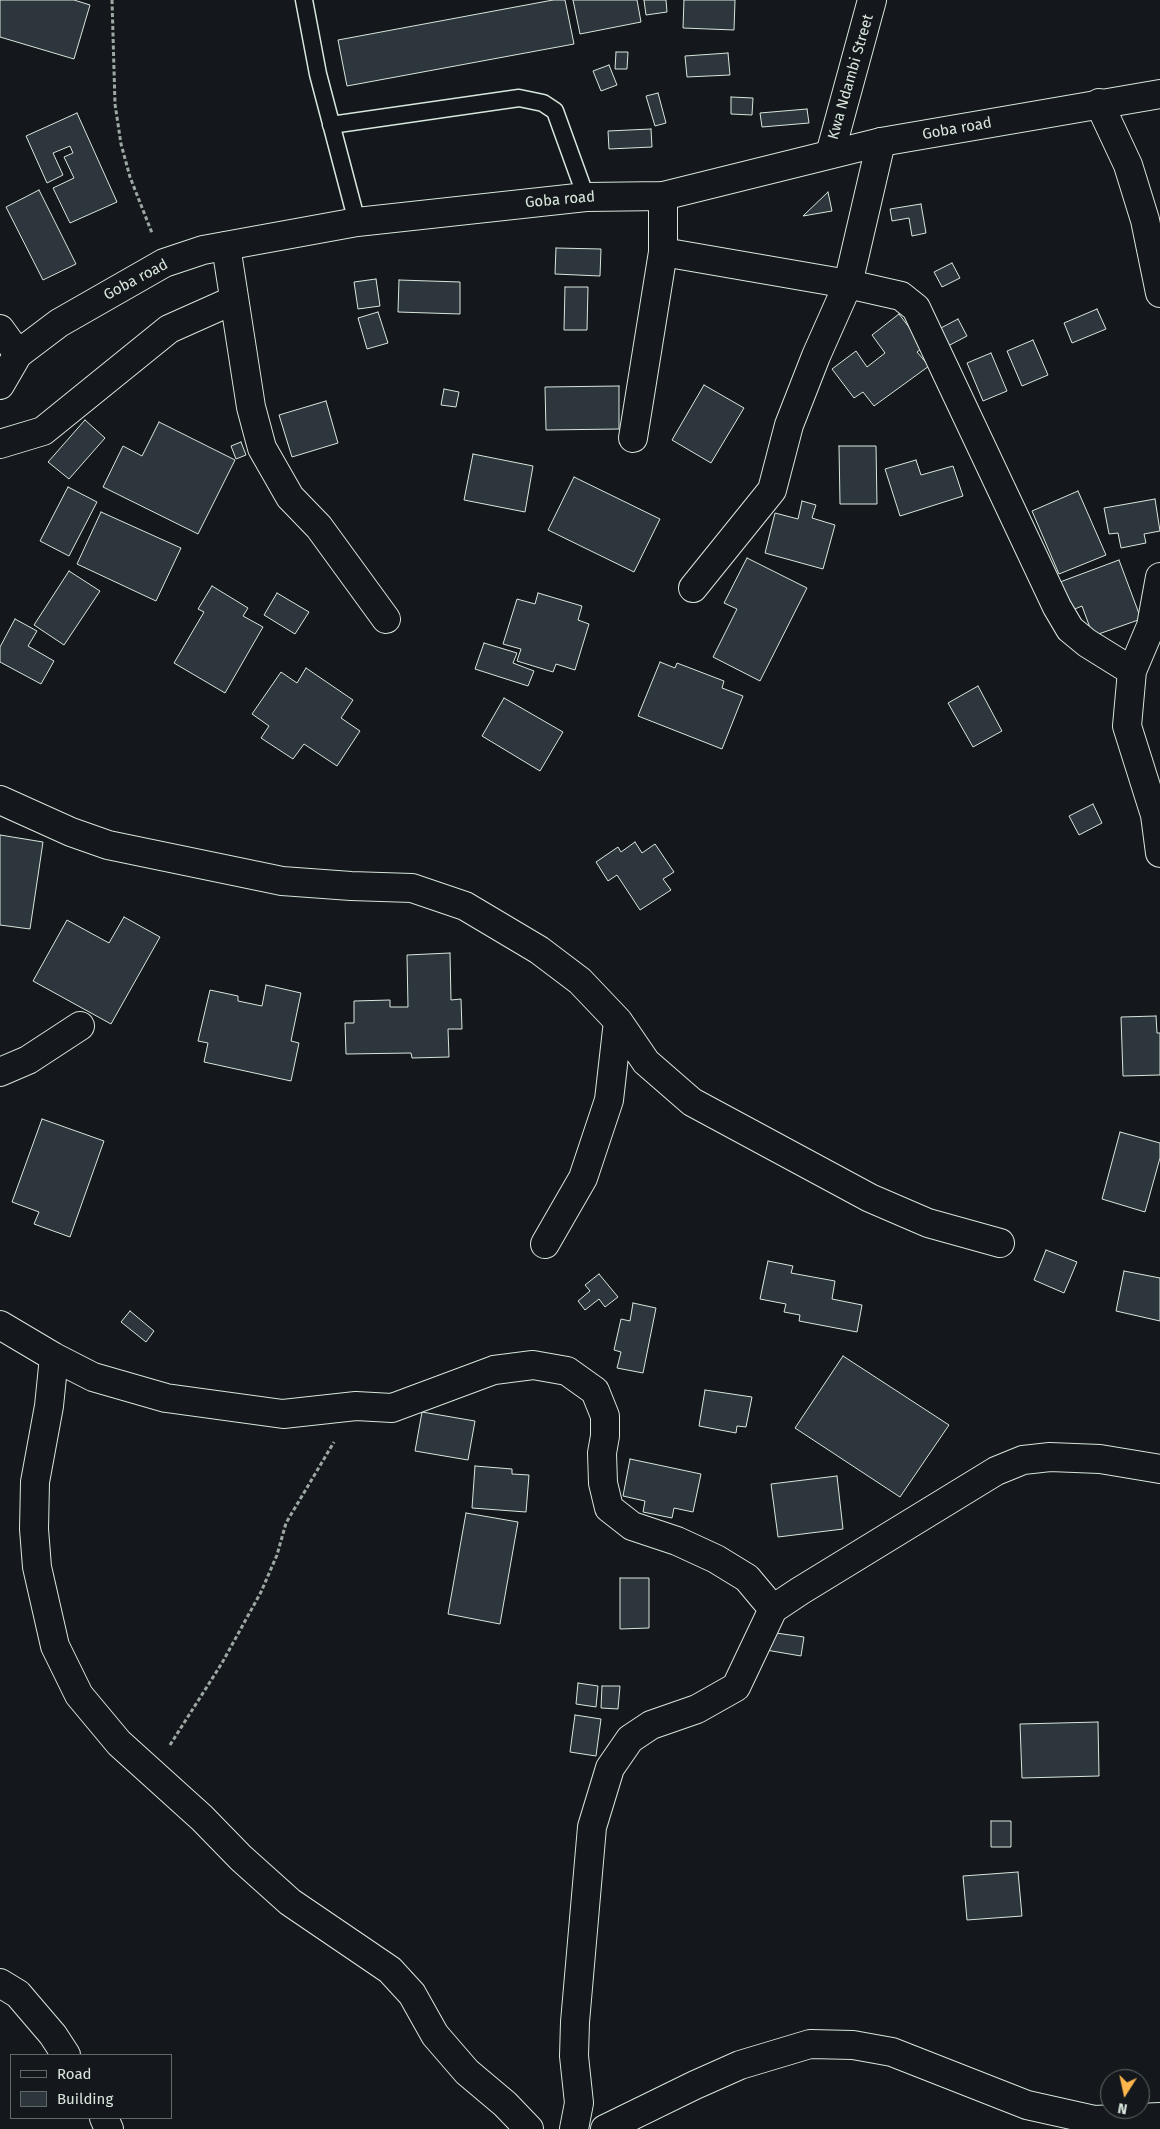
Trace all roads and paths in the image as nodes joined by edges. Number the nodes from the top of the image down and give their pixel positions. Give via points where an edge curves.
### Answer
1 (112, 0) edge
2 (304, 0) edge
3 (872, 0) edge
4 (1160, 94) edge
5 (1099, 103) junction
6 (331, 125) junction
7 (881, 142) junction
8 (830, 154) junction
9 (663, 196) junction
10 (586, 197) junction
11 (357, 222) junction
12 (226, 246) junction
13 (663, 252) junction
14 (164, 263) junction
15 (848, 284) junction
16 (1160, 292) edge
17 (234, 300) junction
18 (0, 329) edge
19 (18, 354) junction
20 (0, 385) edge
21 (633, 438) dead end
22 (0, 444) edge
23 (1160, 577) edge
24 (694, 588) dead end
25 (386, 619) dead end
26 (1132, 671) junction
27 (0, 800) edge
28 (1158, 815) edge
29 (1160, 853) edge
30 (618, 1021) junction
31 (80, 1026) dead end
32 (0, 1072) edge
33 (1000, 1243) dead end
34 (545, 1244) dead end
35 (0, 1325) edge
36 (54, 1357) junction
37 (356, 1406) junction
38 (1160, 1469) edge
39 (773, 1609) junction
40 (152, 1773) junction
41 (0, 1983) edge
42 (65, 2054) edge
43 (1160, 2117) edge
44 (529, 2129) edge
45 (574, 2129) edge
46 (605, 2129) edge

1 - 14 path via 114,104 120,144
2 - 6 lane
3 - 8 street, Kwa Ndambi Street
4 - 5 street, Goba road
5 - 7 street, Goba road
5 - 16 street via 1128,165 1145,220
6 - 10 lane via 519,98 543,103 555,111
6 - 11 lane
7 - 8 street, Goba road
7 - 15 street
8 - 9 street, Goba road
9 - 10 street, Goba road
9 - 13 street
10 - 11 street, Goba road
11 - 12 street, Goba road
12 - 14 street, Goba road
12 - 17 street
13 - 15 street
13 - 21 street
14 - 19 street, Goba road via 59,323
15 - 24 street via 789,425 772,490
15 - 26 street via 901,296 916,308 1070,629
17 - 22 street via 169,329 43,431
17 - 25 street via 251,407 262,448 290,497 319,527
18 - 19 street
19 - 20 street, Goba road
23 - 26 street via 1151,626
26 - 28 street via 1127,726
27 - 30 street via 108,845 282,881 412,888 465,906 538,950 580,981
28 - 29 street
30 - 33 street via 646,1062 692,1102 870,1198 928,1223
30 - 34 street via 609,1100 583,1178
31 - 32 street via 28,1060
35 - 36 street
36 - 37 street via 93,1377 166,1398 283,1414
36 - 40 street via 35,1482 36,1567 55,1646 80,1695 119,1743
37 - 39 street via 392,1408 494,1370 533,1365 567,1371 595,1391 605,1416 603,1483 609,1508 632,1526 716,1559 746,1578
37 - 40 path via 286,1523 261,1592 222,1663
38 - 39 street via 1050,1456 1023,1460 996,1471
39 - 45 street via 736,1687 696,1710 651,1725 630,1740 610,1768 592,1827 587,1871 575,2022 574,2056 579,2103
40 - 44 street via 290,1902 390,1970 412,1994 435,2035 467,2072
41 - 42 street via 18,1994
43 - 46 street via 1094,2120 1027,2105 892,2052 853,2045 810,2044 740,2065

